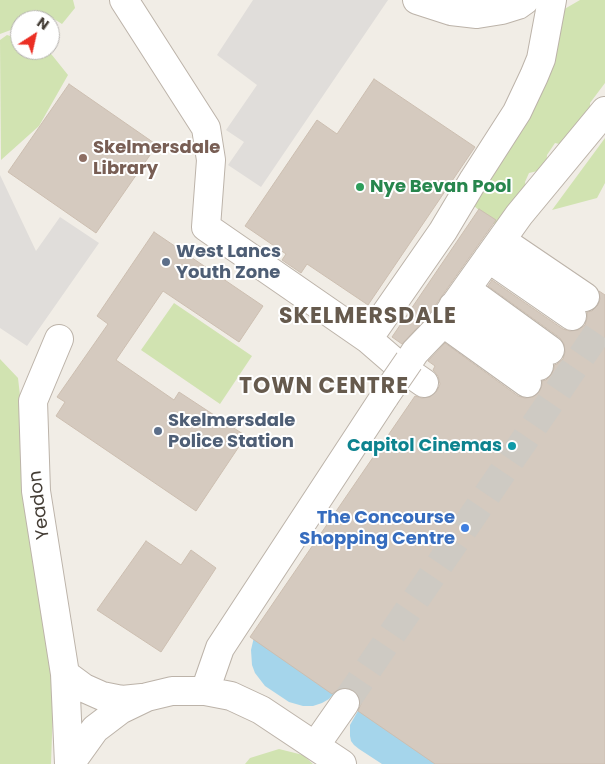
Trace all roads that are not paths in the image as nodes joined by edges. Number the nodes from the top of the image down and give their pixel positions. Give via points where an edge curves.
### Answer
1 (124, 0) edge
2 (418, 0) edge
3 (526, 0) edge
4 (552, 0) edge
5 (605, 111) edge
6 (471, 281) junction
7 (59, 339) dead end
8 (368, 339) junction
9 (556, 340) junction
10 (416, 366) junction
11 (65, 674) junction
12 (204, 691) junction
13 (147, 697) junction
14 (345, 703) tunnel mouth
15 (328, 756) edge
16 (69, 764) edge

1 - 8 street via 206,128 211,160 206,227
2 - 3 street via 451,11 477,14 502,10
4 - 8 street via 541,59 517,112 443,231
5 - 6 street via 519,215
6 - 9 street
6 - 9 street
6 - 9 street
6 - 10 street
7 - 11 street, Yeadon via 33,401 36,491
8 - 10 street via 398,365
10 - 12 street, bridge via 385,396 220,648
11 - 13 street via 102,696 122,700
11 - 16 street, Yeadon
12 - 13 street via 172,691
12 - 15 street via 231,696 261,710
13 - 16 street via 120,710 95,729
14 - 15 street

